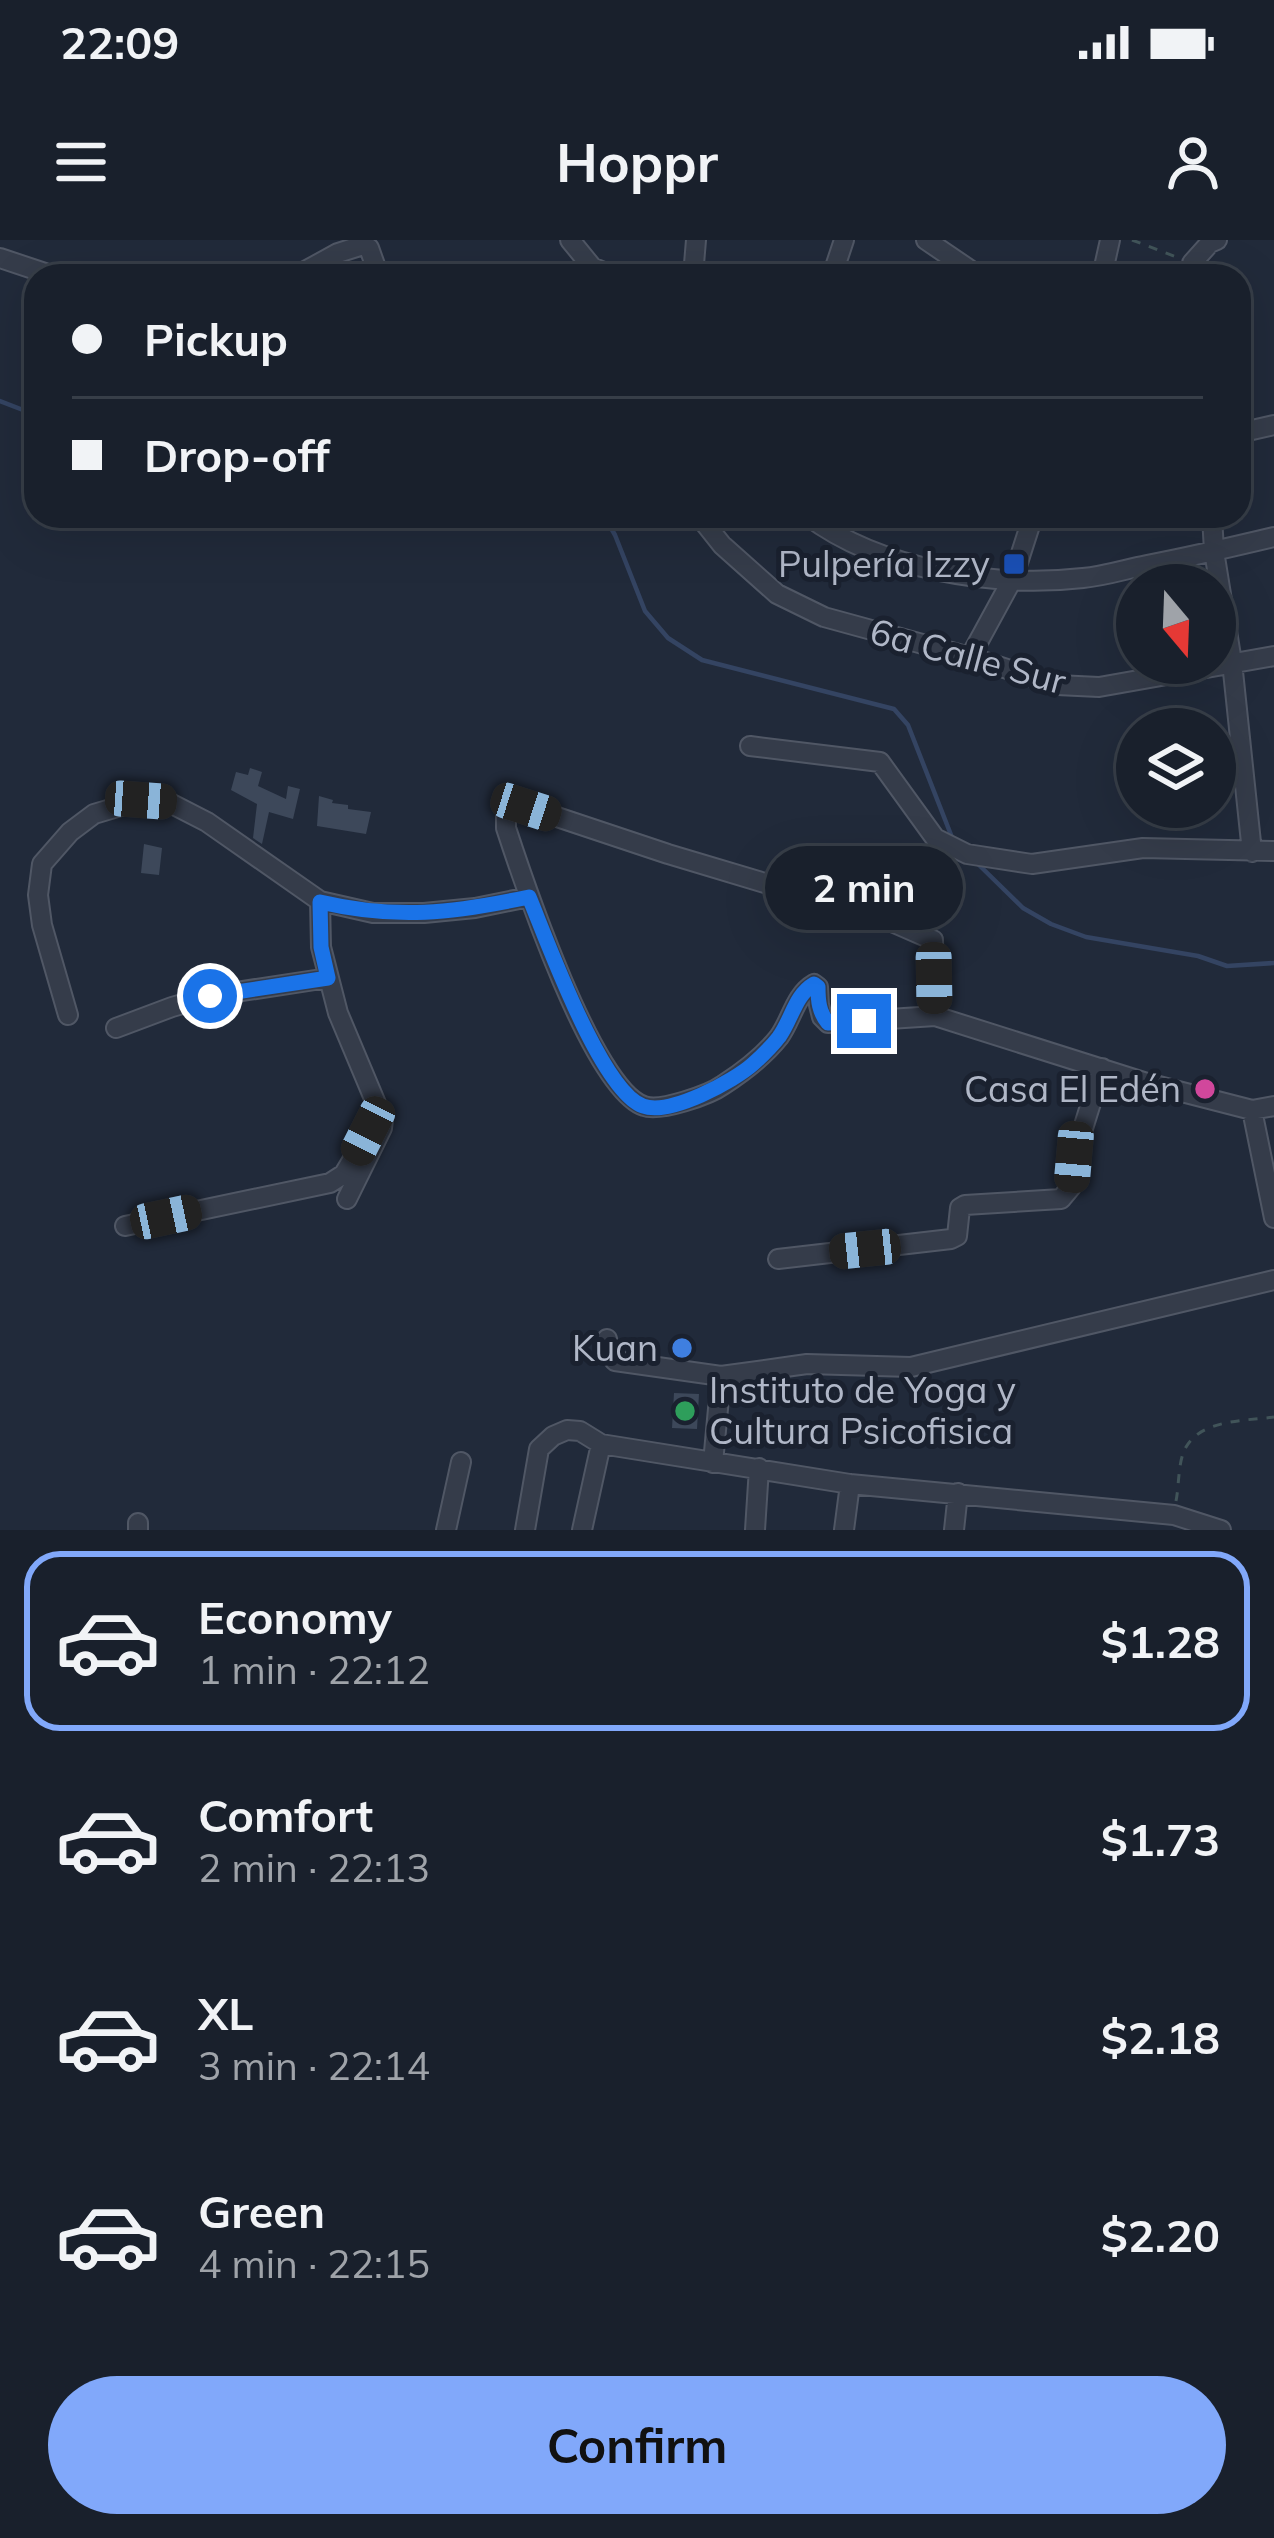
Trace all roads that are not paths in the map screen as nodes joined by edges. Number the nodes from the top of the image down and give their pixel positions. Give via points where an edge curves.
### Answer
1 (570, 240) edge
2 (926, 240) edge
3 (1217, 240) edge
4 (320, 264) edge
5 (375, 264) edge
6 (591, 264) edge
7 (961, 264) edge
8 (1195, 264) edge
9 (709, 528) edge
10 (833, 528) edge
11 (1029, 528) edge
12 (1213, 528) edge
13 (1274, 537) edge
14 (1214, 551) junction
15 (1216, 564) edge
16 (1013, 578) junction
17 (1274, 656) edge
18 (970, 657) junction
19 (1236, 661) edge
20 (1116, 684) edge
21 (1234, 684) edge
22 (750, 746) dead end
23 (1274, 851) edge
24 (1252, 852) junction
25 (529, 897) junction
26 (320, 902) junction
27 (328, 978) junction
28 (68, 1015) dead end
29 (934, 1016) junction
30 (116, 1028) dead end
31 (1102, 1068) junction
32 (375, 1100) junction
33 (1274, 1106) edge
34 (1252, 1110) junction
35 (347, 1199) dead end
36 (1274, 1218) edge
37 (125, 1226) dead end
38 (778, 1259) dead end
39 (1274, 1280) edge
40 (607, 1339) dead end
41 (721, 1376) junction
42 (601, 1444) junction
43 (461, 1462) dead end
44 (713, 1463) junction
45 (760, 1468) junction
46 (850, 1484) junction
47 (958, 1493) junction
48 (1174, 1522) edge
49 (446, 1530) edge
50 (525, 1530) edge
51 (582, 1530) edge
52 (755, 1530) edge
53 (844, 1530) edge
54 (954, 1530) edge
55 (1221, 1530) edge

1 - 6 street
2 - 7 street
3 - 8 street
4 - 5 street via 356,246 369,248
9 - 18 street, 6a Calle Sur via 777,594 824,617
10 - 16 street via 877,555
11 - 16 street
12 - 14 street
13 - 14 street
14 - 15 street
14 - 16 street via 1085,578
16 - 18 street
17 - 19 street, 6a Calle Sur
18 - 20 street, 6a Calle Sur via 1057,685
21 - 24 street
22 - 24 street via 880,762 935,838 968,854 1032,864 1143,848
23 - 24 street
25 - 26 street via 424,913
25 - 29 street via 589,1037 643,1106 686,1100 735,1077 780,1035 814,984 828,1023
25 - 29 street via 506,828 511,807 933,940
26 - 27 street
26 - 28 street via 168,802 141,800 94,814 39,875 42,925
27 - 30 street via 210,996
27 - 32 street
29 - 31 street
31 - 34 street
31 - 38 street via 1061,1199 965,1205 951,1239
32 - 35 street via 382,1128
32 - 37 street via 354,1160 330,1183
33 - 34 street
34 - 36 street
39 - 41 street via 911,1367 807,1364
40 - 41 street via 615,1361
41 - 44 street
42 - 44 street
42 - 50 street via 567,1430 538,1449
42 - 51 street
43 - 49 street
44 - 45 street
45 - 46 street
45 - 52 street
46 - 47 street
46 - 53 street
47 - 48 street
47 - 54 street
48 - 55 street

